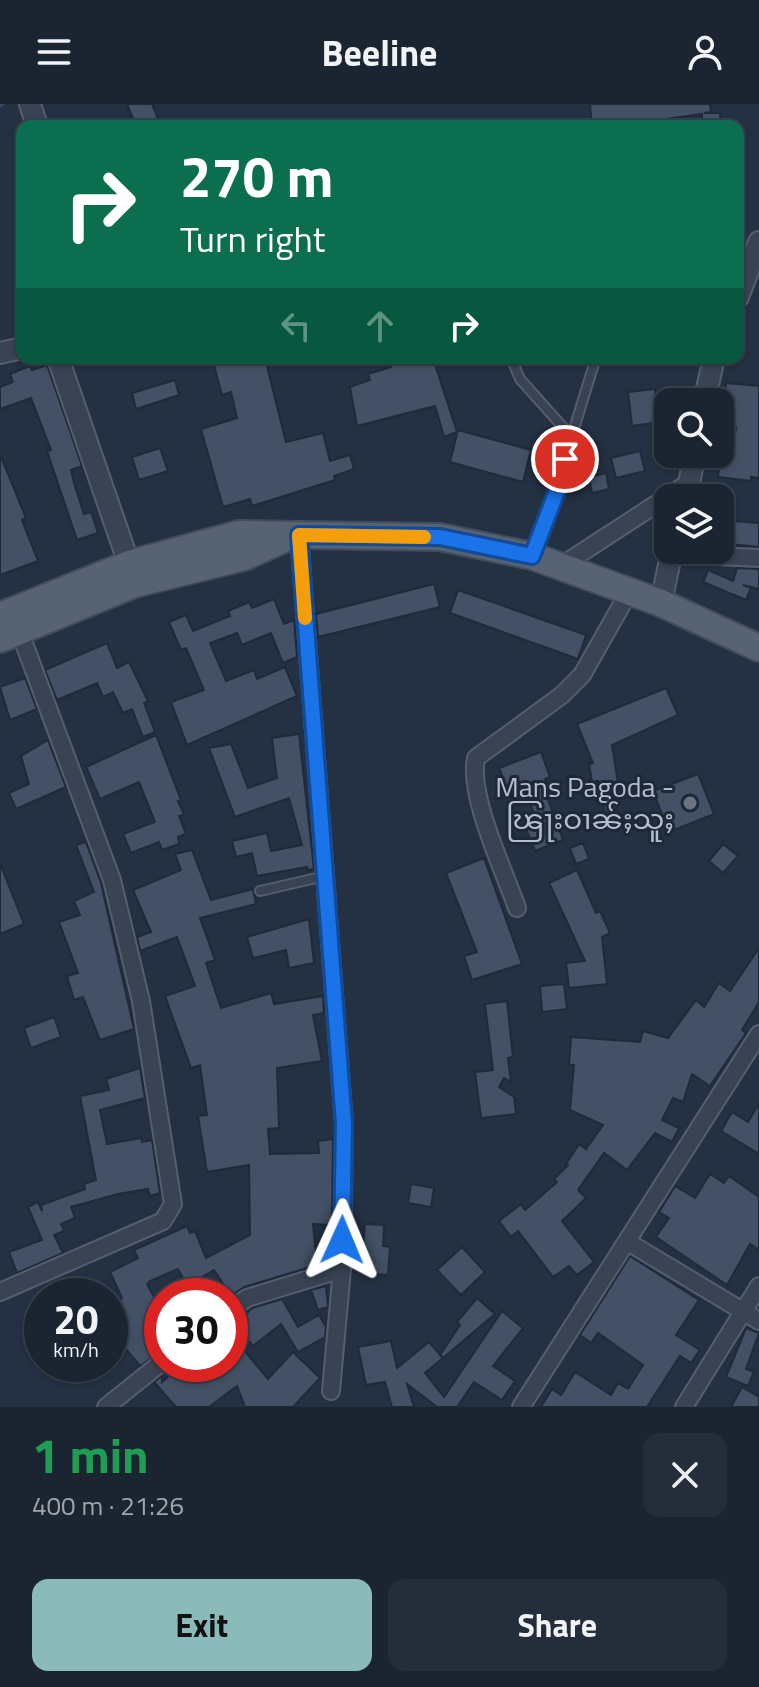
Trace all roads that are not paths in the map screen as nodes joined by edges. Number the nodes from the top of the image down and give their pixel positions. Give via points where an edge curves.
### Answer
1 (759, 242) edge
2 (744, 281) edge
3 (60, 364) edge
4 (514, 364) edge
5 (594, 364) edge
6 (713, 364) edge
7 (707, 388) edge
8 (570, 435) junction
9 (654, 510) edge
10 (294, 536) junction
11 (532, 556) junction
12 (734, 556) edge
13 (759, 558) edge
14 (129, 564) junction
15 (669, 564) edge
16 (558, 568) junction
17 (629, 592) junction
18 (661, 603) junction
19 (6, 628) edge
20 (759, 648) edge
21 (325, 876) junction
22 (260, 891) dead end
23 (517, 908) dead end
24 (757, 1041) edge
25 (628, 1242) junction
26 (342, 1269) junction
27 (759, 1286) edge
28 (0, 1292) edge
29 (248, 1298) edge
30 (743, 1310) junction
31 (759, 1321) edge
32 (144, 1376) edge
33 (331, 1391) dead end
34 (106, 1407) edge
35 (521, 1407) edge
36 (684, 1407) edge

1 - 2 street
3 - 14 street
4 - 8 lane via 520,379
5 - 8 lane
6 - 7 street
8 - 11 lane via 560,483
9 - 16 street
10 - 11 main road via 440,537
10 - 14 main road via 239,534
10 - 19 main road via 244,557 134,584
10 - 21 street
11 - 16 main road
12 - 13 street
14 - 19 main road
15 - 18 street
16 - 17 main road
17 - 18 main road
17 - 23 street via 582,675 476,758 473,771 480,800
18 - 20 main road
19 - 28 street via 112,880 141,1001 173,1204 163,1221
21 - 22 lane
21 - 26 street via 344,1124
24 - 25 street
25 - 30 street
25 - 35 street
26 - 29 street
26 - 33 street
27 - 30 street
30 - 31 street
30 - 36 street
32 - 34 street

